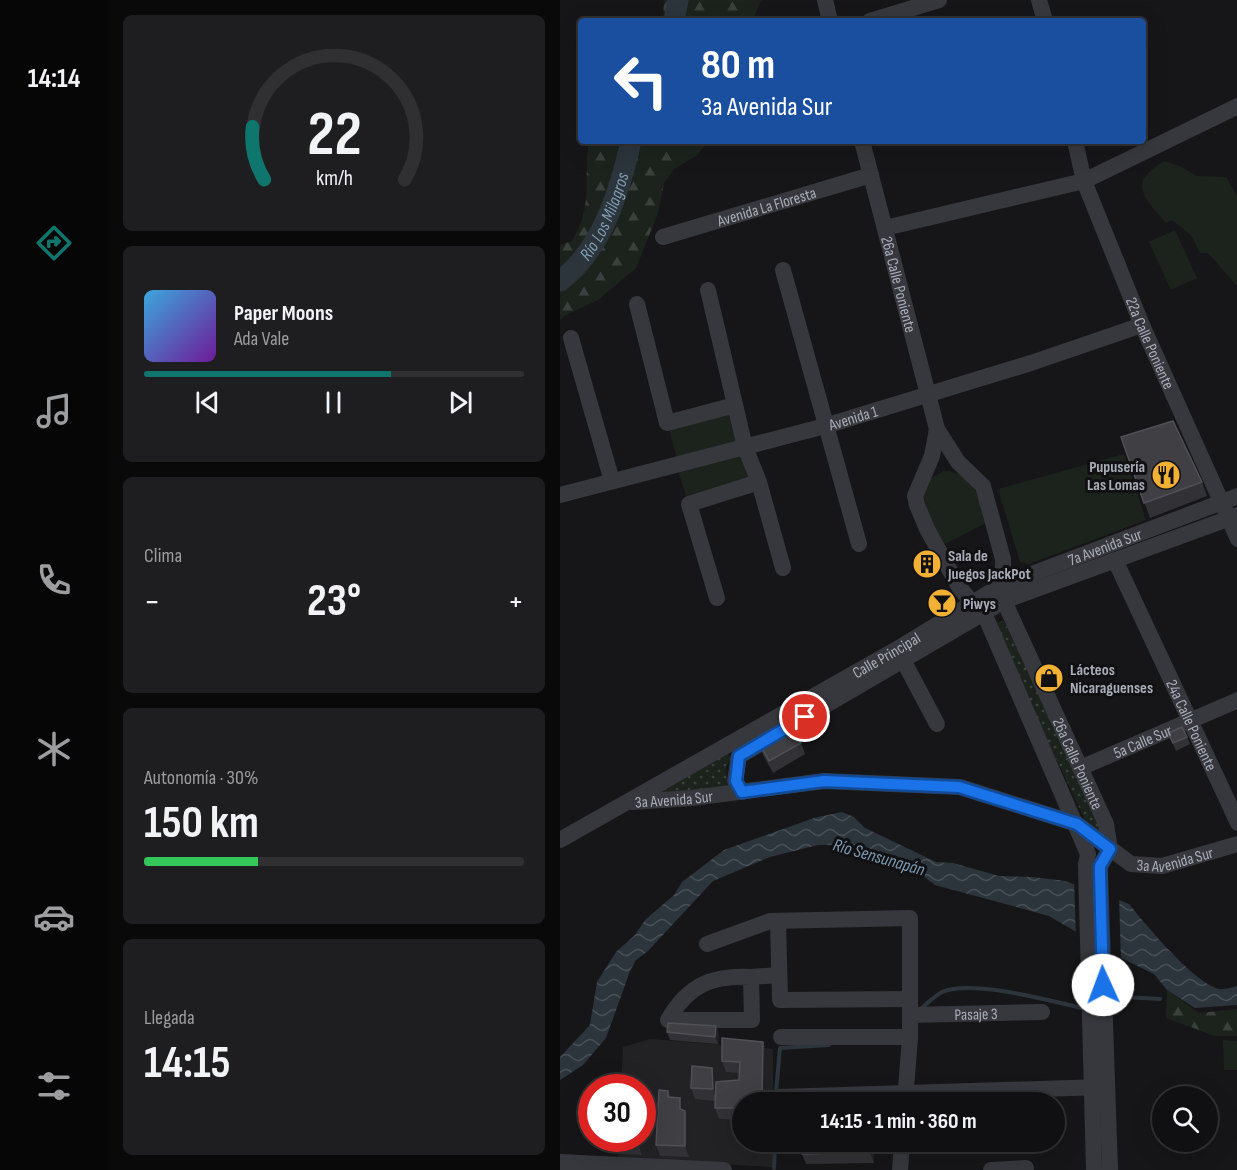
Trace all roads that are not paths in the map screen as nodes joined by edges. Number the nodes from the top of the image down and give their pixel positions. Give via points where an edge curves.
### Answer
1 (825, 0) edge
2 (939, 0) edge
3 (1039, 0) edge
4 (829, 18) edge
5 (880, 18) edge
6 (1044, 18) edge
7 (1238, 106) edge
8 (863, 144) edge
9 (1076, 144) edge
10 (870, 175) junction
11 (1084, 181) junction
12 (885, 228) junction
13 (663, 237) dead end
14 (783, 270) dead end
15 (708, 290) dead end
16 (637, 304) dead end
17 (1142, 325) junction
18 (571, 338) dead end
19 (929, 393) junction
20 (735, 405) junction
21 (825, 426) junction
22 (937, 429) junction
23 (745, 447) junction
24 (958, 462) junction
25 (922, 478) junction
26 (612, 481) junction
27 (759, 482) junction
28 (560, 495) edge
29 (1238, 496) edge
30 (1221, 503) junction
31 (1233, 517) edge
32 (1238, 539) edge
33 (859, 544) dead end
34 (1115, 560) junction
35 (783, 568) dead end
36 (1002, 594) junction
37 (717, 598) dead end
38 (978, 609) junction
39 (902, 660) junction
40 (1238, 700) edge
41 (1188, 721) junction
42 (937, 724) dead end
43 (724, 747) junction
44 (739, 756) junction
45 (1080, 768) junction
46 (742, 792) junction
47 (627, 802) junction
48 (1238, 823) edge
49 (1077, 824) junction
50 (560, 840) edge
51 (1238, 844) edge
52 (1110, 849) junction
53 (1091, 864) junction
54 (778, 921) junction
55 (707, 944) dead end
56 (779, 975) junction
57 (751, 977) junction
58 (910, 1007) junction
59 (1042, 1012) dead end
60 (781, 1037) dead end
61 (910, 1037) junction
62 (1100, 1087) junction
63 (906, 1092) edge
64 (1019, 1092) edge
65 (901, 1152) edge
66 (560, 1162) edge
67 (1026, 1168) dead end
68 (668, 1169) edge
69 (724, 1170) edge
70 (900, 1170) edge
71 (991, 1170) edge
72 (1094, 1170) edge
73 (1110, 1170) edge

1 - 4 street
2 - 5 street
3 - 6 street
7 - 11 street
8 - 10 street, 26a Calle Poniente
9 - 11 street, 22a Calle Poniente
10 - 12 street, 26a Calle Poniente
10 - 13 street, Avenida La Floresta
11 - 12 street
11 - 17 street, 22a Calle Poniente
12 - 19 street, 26a Calle Poniente
14 - 21 street
15 - 20 street
16 - 20 street via 667,423
17 - 19 street, Avenida 1
17 - 30 street, 22a Calle Poniente
18 - 26 street
19 - 21 street, Avenida 1
19 - 22 street, 26a Calle Poniente
20 - 23 street
21 - 23 street, Avenida 1
21 - 33 street
22 - 24 street, 26a Calle Poniente
22 - 25 street, 26a Calle Poniente via 932,456
23 - 26 street, Avenida 1
23 - 27 street
24 - 25 street via 939,464
24 - 36 street, 26a Calle Poniente via 983,486 1003,559
25 - 38 street, 26a Calle Poniente via 915,496 920,515 959,587
26 - 28 street, Avenida 1
27 - 35 street
27 - 37 street via 689,504
29 - 30 street, 7a Avenida Sur
30 - 31 street, 22a Calle Poniente
30 - 36 street, 7a Avenida Sur
31 - 32 street, 22a Calle Poniente
31 - 34 street, 7a Avenida Sur
34 - 36 street, 7a Avenida Sur
34 - 41 street, 24a Calle Poniente
36 - 38 street, 7a Avenida Sur
36 - 45 street, 26a Calle Poniente
38 - 39 street, Calle Principal
38 - 43 street, Calle Principal
38 - 49 street
39 - 42 street
39 - 44 street, Calle Principal
40 - 41 street, 5a Calle Sur
41 - 45 street, 5a Calle Sur
41 - 48 street, 24a Calle Poniente
43 - 44 street
43 - 47 street, Calle Principal
44 - 46 street via 736,781
45 - 52 street, 26a Calle Poniente via 1106,824
46 - 47 street, 3a Avenida Sur
46 - 49 street, 3a Avenida Sur via 824,781 959,787
47 - 50 street, Calle Principal
49 - 52 street, 3a Avenida Sur
49 - 53 street
51 - 52 street, 3a Avenida Sur via 1152,866 1131,864
52 - 53 street via 1100,866
53 - 62 street
54 - 55 street
54 - 56 street
54 - 58 street via 910,918
56 - 57 street
56 - 58 street, Pasaje 3 via 780,1000
57 - 57 street via 752,1020 668,1020 677,1003 700,985 724,976
58 - 59 street, Pasaje 3
58 - 61 street
60 - 61 street
61 - 63 street
62 - 64 street
62 - 72 street
62 - 73 street
65 - 70 street
66 - 68 street
67 - 71 street
68 - 69 street

